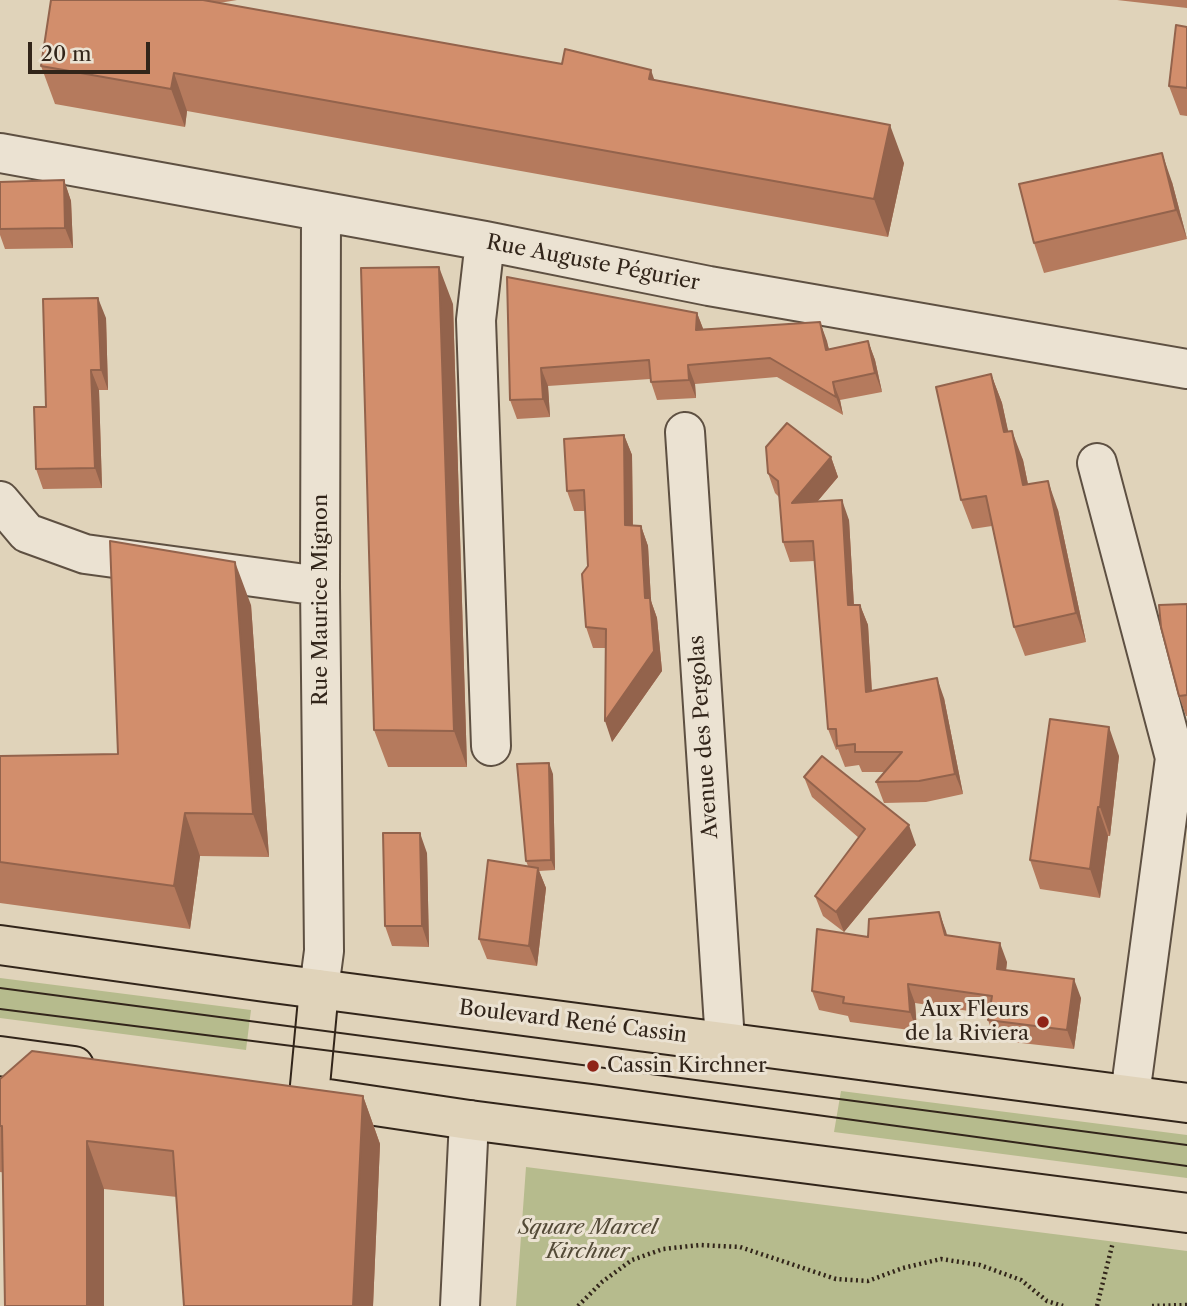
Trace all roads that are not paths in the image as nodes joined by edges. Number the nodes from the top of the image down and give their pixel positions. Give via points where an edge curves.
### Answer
1 (0, 153) edge
2 (321, 212) junction
3 (485, 241) junction
4 (1187, 369) edge
5 (685, 432) dead end
6 (1097, 463) dead end
7 (0, 501) edge
8 (320, 586) junction
9 (491, 746) dead end
10 (1181, 757) edge
11 (0, 945) edge
12 (319, 989) junction
13 (725, 1041) junction
14 (0, 1056) edge
15 (111, 1070) edge
16 (268, 1091) edge
17 (1130, 1095) junction
18 (309, 1096) junction
19 (1187, 1103) edge
20 (469, 1120) junction
21 (1187, 1213) edge
22 (460, 1306) edge

1 - 2 street, Rue Auguste Pégurier
2 - 3 street, Rue Auguste Pégurier
2 - 8 street, Rue Maurice Mignon
3 - 4 street, Rue Auguste Pégurier via 709,286
3 - 9 street via 476,320
5 - 13 street, Avenue des Pergolas
6 - 10 street
7 - 8 street via 27,533 85,554
8 - 12 street, Rue Maurice Mignon via 324,951
10 - 17 street
11 - 12 main road, Boulevard René Cassin
12 - 13 main road, Boulevard René Cassin
12 - 18 main road
13 - 17 main road, Boulevard René Cassin
14 - 15 main road
16 - 18 main road
17 - 19 main road, Boulevard René Cassin
18 - 20 main road
20 - 21 main road
20 - 22 street

